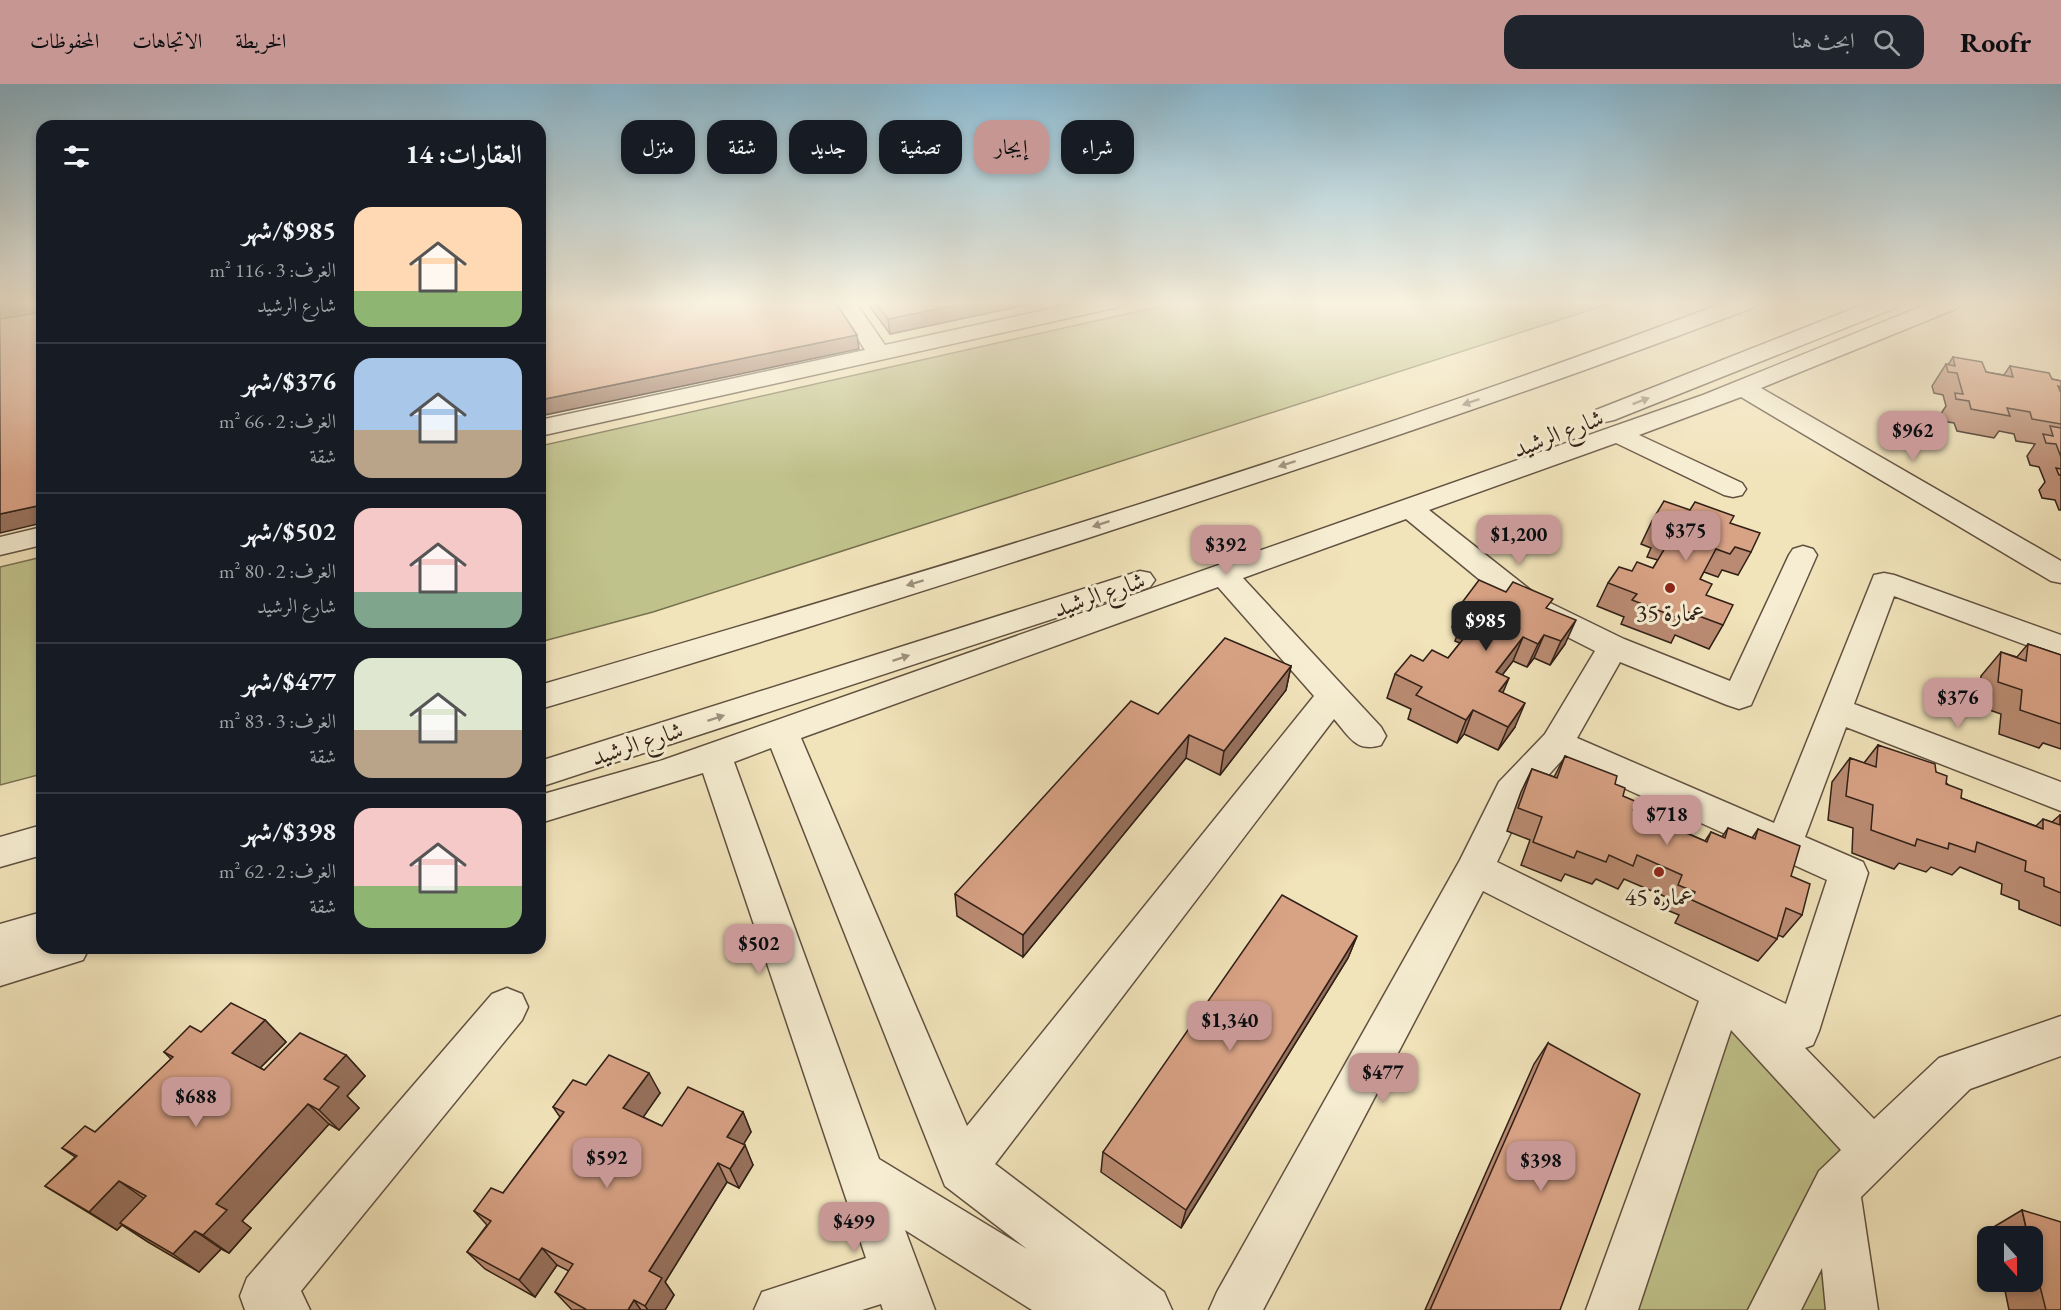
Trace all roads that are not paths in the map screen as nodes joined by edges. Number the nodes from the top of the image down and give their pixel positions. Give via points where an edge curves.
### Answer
1 (851, 360) edge
2 (1585, 360) edge
3 (1741, 360) edge
4 (1811, 360) edge
5 (1743, 388) junction
6 (546, 427) edge
7 (1617, 434) junction
8 (1733, 489) dead end
9 (1409, 508) junction
10 (36, 538) edge
11 (0, 546) edge
12 (1803, 555) dead end
13 (1223, 574) junction
14 (2061, 574) edge
15 (1613, 647) junction
16 (2061, 647) edge
17 (546, 695) edge
18 (1333, 696) junction
19 (1836, 710) junction
20 (781, 731) junction
21 (1369, 736) dead end
22 (1557, 743) junction
23 (714, 755) junction
24 (546, 772) edge
25 (2061, 797) edge
26 (546, 807) edge
27 (36, 842) edge
28 (1784, 844) junction
29 (0, 852) edge
30 (1475, 869) junction
31 (36, 931) edge
32 (0, 941) edge
33 (48, 954) edge
34 (0, 968) edge
35 (1723, 993) junction
36 (507, 1007) dead end
37 (2061, 1036) edge
38 (1874, 1152) junction
39 (962, 1169) junction
40 (861, 1174) junction
41 (1836, 1188) junction
42 (903, 1292) edge
43 (284, 1310) edge
44 (780, 1310) edge
45 (1079, 1310) edge
46 (1146, 1310) edge
47 (1236, 1310) edge
48 (1612, 1310) edge
49 (1774, 1310) edge
50 (1852, 1310) edge

1 - 6 street
2 -> 17 street via 1224,485
24 -> 3 street, شارع الرشيد via 1293,528 1500,455
4 - 5 street
5 - 7 street
5 - 14 street
7 - 8 street
7 - 9 street
9 - 13 street
9 - 15 street via 1531,606
10 - 11 street
12 - 15 street via 1739,697
13 - 18 street
13 - 20 street
15 - 22 street
16 - 19 street via 1884,582
18 - 21 street
18 - 39 street
19 - 25 street
19 - 28 street
20 - 23 street
20 - 39 street
22 - 28 street
22 - 30 street via 1512,792
23 - 26 street
23 - 40 street
27 - 29 street
28 - 35 street via 1849,873 1798,1031
30 - 35 street
30 - 47 street
31 - 32 street
33 - 34 street
35 - 38 street
35 - 48 street
36 - 43 street via 265,1296
37 - 38 street via 1955,1073
38 - 41 street
39 - 46 street
40 - 42 street
40 - 45 street
41 - 49 street
41 - 50 street
42 - 44 street

